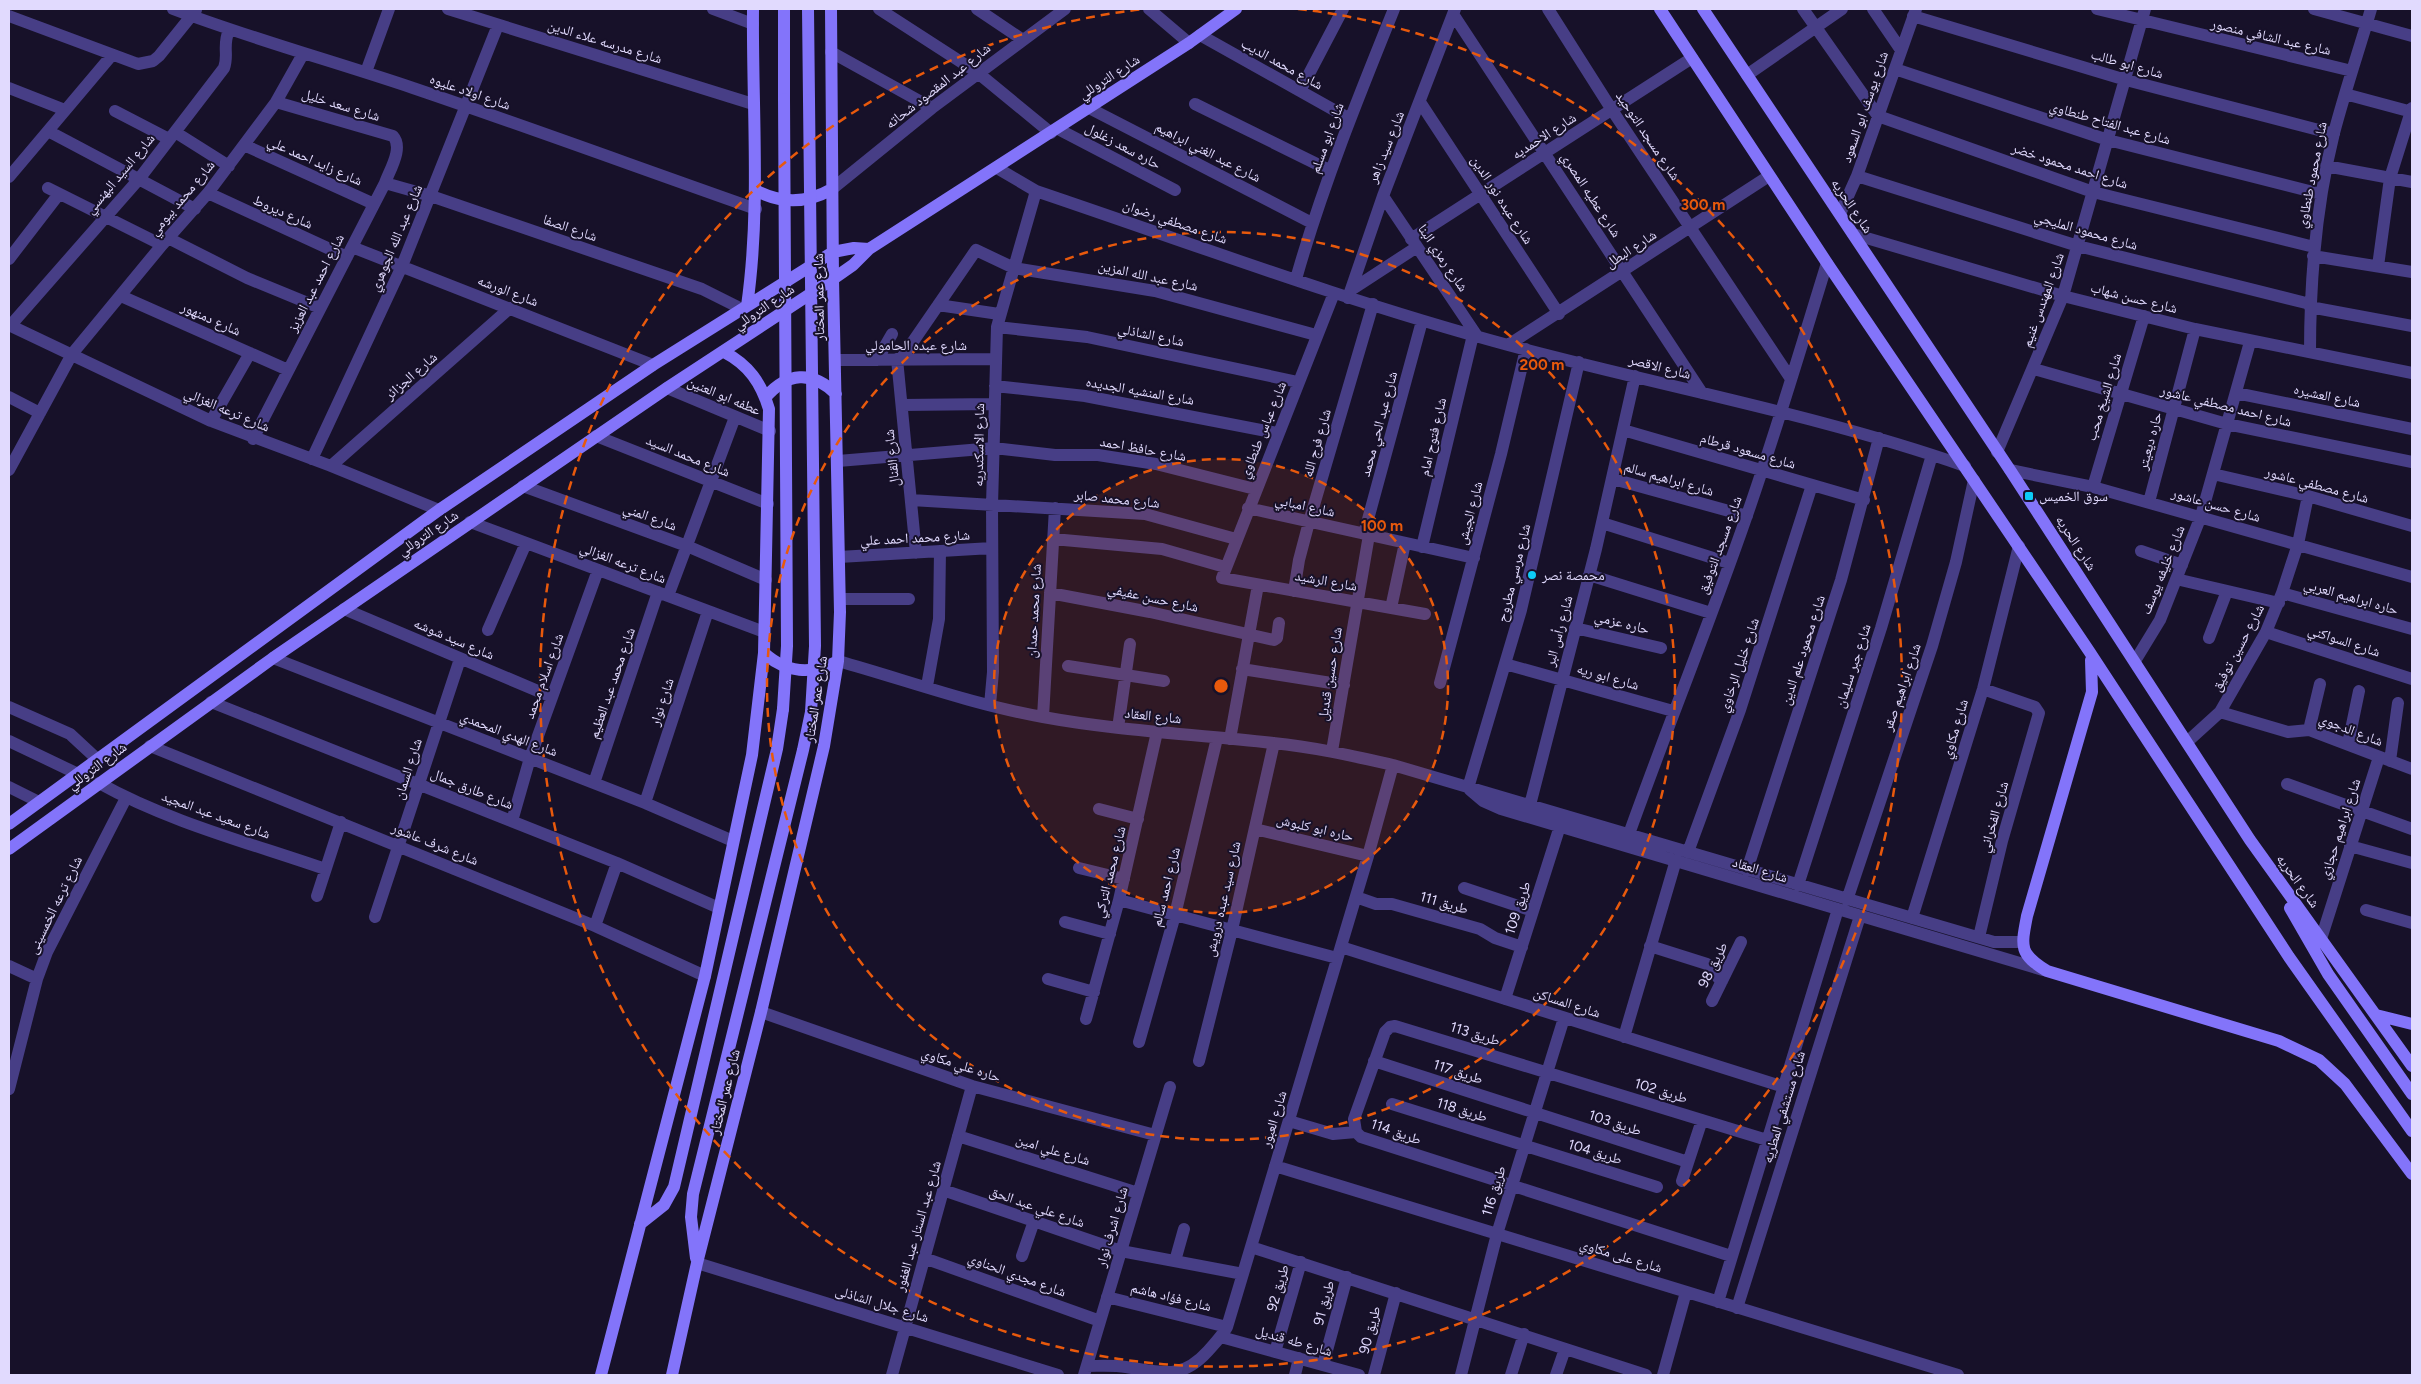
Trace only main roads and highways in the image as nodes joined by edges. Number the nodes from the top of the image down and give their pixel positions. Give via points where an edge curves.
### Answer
1 (753, 9) edge
2 (784, 9) edge
3 (808, 9) edge
4 (830, 9) edge
5 (1236, 9) edge
6 (1660, 9) edge
7 (1703, 9) edge
8 (832, 189) junction
9 (755, 190) junction
10 (869, 249) junction
11 (833, 252) junction
12 (833, 279) junction
13 (744, 308) junction
14 (724, 352) junction
15 (836, 394) junction
16 (765, 398) junction
17 (284, 624) junction
18 (296, 642) junction
19 (2089, 651) junction
20 (764, 653) junction
21 (838, 661) junction
22 (9, 824) edge
23 (2250, 840) junction
24 (9, 849) edge
25 (2376, 1015) junction
26 (2412, 1024) edge
27 (2412, 1066) edge
28 (2412, 1094) edge
29 (2412, 1131) edge
30 (2412, 1174) edge
31 (640, 1224) junction
32 (697, 1263) junction
33 (601, 1375) edge
34 (672, 1375) edge

1 - 9 main road
2 - 31 main road, bridge via 787,646 783,709 777,750 674,1187 664,1205
3 - 32 main road, bridge via 815,636 811,712 693,1194 692,1240
4 - 8 main road, شارع عمر المختار
5 - 10 main road, شارع التروللي via 1189,43
6 - 19 main road
7 - 23 main road, شارع الحريه via 2010,470
8 - 9 main road via 799,201 776,199
8 - 11 main road, شارع عمر المختار
9 - 13 main road via 756,209
10 - 11 main road, شارع التروللي
10 - 12 main road, شارع التروللي
11 - 12 main road, شارع عمر المختار
11 - 13 main road, شارع التروللي
12 - 14 main road, شارع التروللي
12 - 15 main road, شارع عمر المختار
13 - 17 main road, شارع التروللي via 653,365 439,510
14 - 16 main road via 750,370
14 - 18 main road, شارع التروللي
15 - 16 main road via 826,385 800,377 774,387
15 - 21 main road, شارع عمر المختار via 840,558
16 - 20 main road via 770,431
17 - 18 main road
17 - 22 main road, شارع التروللي
18 - 24 main road, شارع التروللي
19 - 29 main road via 2289,957
19 - 30 main road via 2092,692 2027,916 2022,942 2024,954 2047,971 2279,1041 2319,1060 2345,1084
20 - 21 main road via 782,666 805,671 817,670
20 - 31 main road via 752,755 705,976
21 - 32 main road, شارع عمر المختار via 824,746
23 - 25 main road, شارع الحريه
23 - 28 main road via 2328,974
25 - 26 main road
25 - 27 main road, شارع الحريه
31 - 33 main road
32 - 34 main road, شارع عمر المختار

